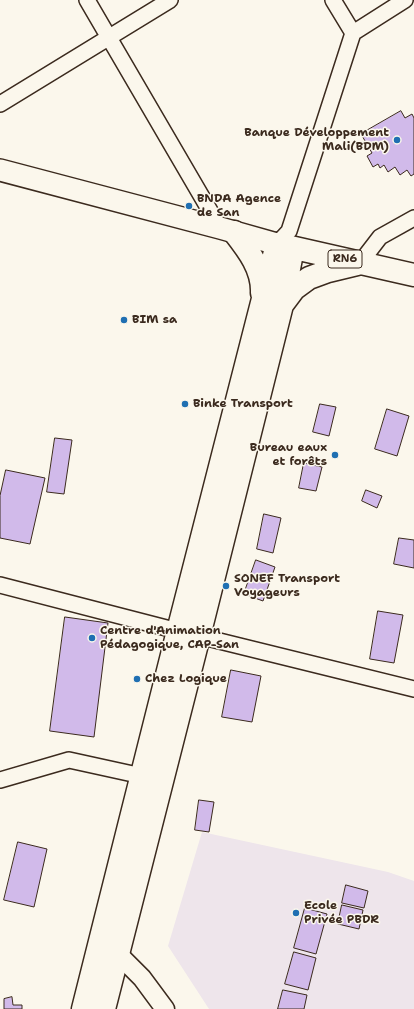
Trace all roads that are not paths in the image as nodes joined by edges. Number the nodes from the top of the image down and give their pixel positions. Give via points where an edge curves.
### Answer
1 (87, 0) edge
2 (170, 0) edge
3 (333, 0) edge
4 (405, 0) edge
5 (353, 33) junction
6 (109, 38) junction
7 (0, 104) edge
8 (0, 170) edge
9 (414, 218) edge
10 (227, 230) junction
11 (286, 241) junction
12 (360, 263) junction
13 (414, 275) edge
14 (272, 304) junction
15 (0, 585) edge
16 (178, 631) junction
17 (199, 636) junction
18 (414, 690) edge
19 (142, 776) junction
20 (0, 780) edge
21 (108, 951) junction
22 (83, 1009) edge
23 (104, 1009) edge
24 (165, 1009) edge

1 - 6 street
2 - 6 street
3 - 5 street
4 - 5 street
5 - 11 street
6 - 7 street
6 - 10 street
8 - 10 main road
9 - 12 street via 380,237
10 - 11 main road
10 - 14 main road via 248,249
11 - 12 main road, RN6
11 - 14 main road, RN6
12 - 13 main road, RN6
12 - 14 main road, RN6 via 309,278
14 - 16 main road, RN6
14 - 17 main road, RN6
15 - 16 street
16 - 19 main road, RN6
17 - 18 street
17 - 21 main road, RN6
19 - 20 street via 69,760
19 - 21 main road, RN6
21 - 22 main road, RN6
21 - 23 main road, RN6
21 - 24 street via 142,978

